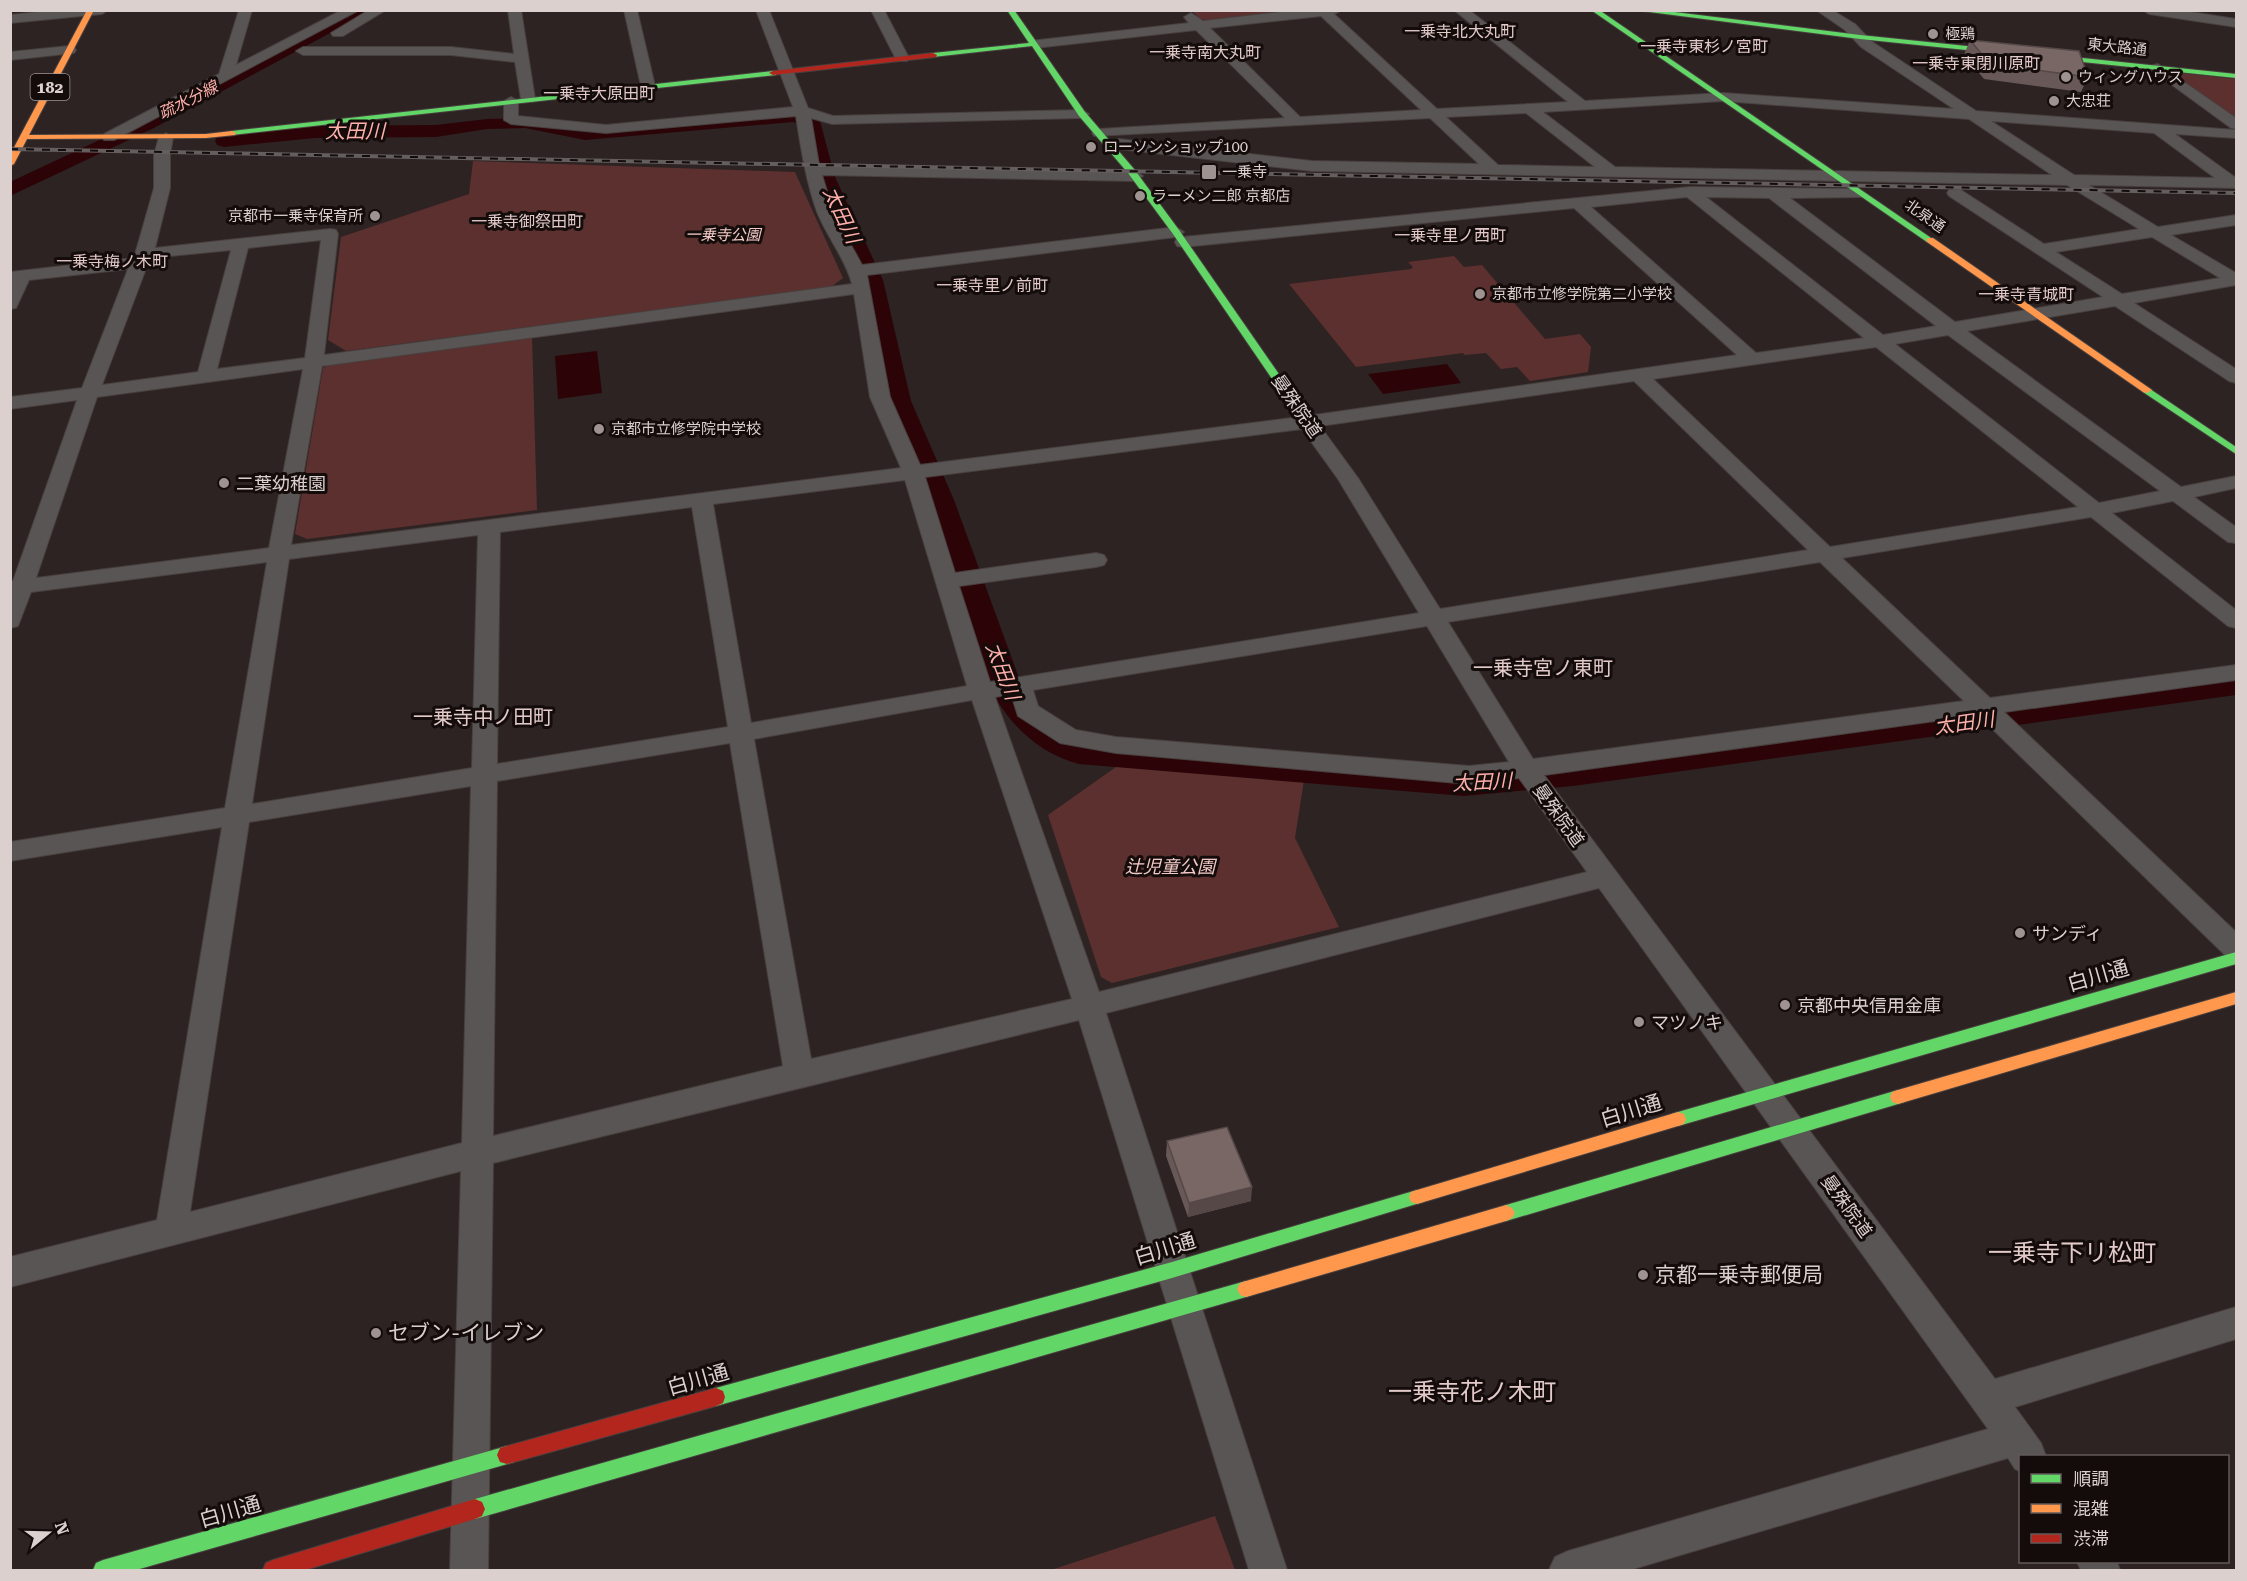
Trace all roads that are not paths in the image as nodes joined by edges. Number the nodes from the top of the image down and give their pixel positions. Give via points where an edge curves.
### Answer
1 (246, 10) edge
2 (352, 10) edge
3 (380, 10) edge
4 (514, 10) edge
5 (630, 10) edge
6 (762, 10) edge
7 (877, 10) edge
8 (1011, 10) edge
9 (1185, 10) edge
10 (1460, 10) edge
11 (1594, 10) edge
12 (1637, 10) edge
13 (1822, 10) edge
14 (2149, 10) edge
15 (94, 11) edge
16 (1327, 11) edge
17 (66, 12) edge
18 (10, 19) edge
19 (2236, 23) edge
20 (1198, 26) junction
21 (1860, 37) junction
22 (1035, 44) junction
23 (48, 47) junction
24 (69, 50) junction
25 (303, 51) junction
26 (10, 56) edge
27 (902, 58) junction
28 (522, 59) junction
29 (2158, 68) junction
30 (785, 71) junction
31 (226, 75) junction
32 (2236, 76) edge
33 (648, 86) junction
34 (1723, 97) junction
35 (528, 99) junction
36 (511, 101) junction
37 (1580, 104) junction
38 (1528, 107) junction
39 (1434, 113) junction
40 (1082, 114) junction
41 (1973, 115) junction
42 (803, 116) junction
43 (1296, 121) junction
44 (2236, 125) edge
45 (2157, 128) junction
46 (2236, 134) edge
47 (17, 137) edge
48 (112, 137) junction
49 (139, 137) junction
50 (165, 137) junction
51 (1103, 138) junction
52 (12, 160) edge
53 (1492, 168) junction
54 (821, 170) junction
55 (1609, 170) junction
56 (1135, 176) junction
57 (1839, 176) junction
58 (2072, 181) junction
59 (2234, 183) edge
60 (1690, 192) junction
61 (1773, 193) junction
62 (1932, 193) dead end
63 (1955, 193) junction
64 (1864, 194) junction
65 (1887, 194) dead end
66 (2096, 197) junction
67 (1578, 203) junction
68 (2236, 220) edge
69 (2155, 232) junction
70 (1180, 237) junction
71 (241, 244) junction
72 (2041, 249) junction
73 (142, 259) junction
74 (863, 275) junction
75 (17, 276) edge
76 (2236, 280) edge
77 (2119, 300) junction
78 (10, 304) edge
79 (2039, 315) junction
80 (1952, 329) junction
81 (1878, 341) junction
82 (1752, 359) junction
83 (314, 361) junction
84 (206, 376) junction
85 (1639, 376) junction
86 (2236, 377) edge
87 (89, 393) junction
88 (10, 403) edge
89 (1307, 422) junction
90 (2236, 451) edge
91 (926, 470) junction
92 (2236, 482) edge
93 (2177, 494) junction
94 (702, 498) junction
95 (2097, 510) junction
96 (489, 525) junction
97 (2236, 537) edge
98 (279, 552) junction
99 (1826, 554) junction
100 (1096, 560) dead end
101 (962, 579) junction
102 (17, 587) edge
103 (1432, 619) junction
104 (10, 621) edge
105 (2236, 621) edge
106 (2236, 672) edge
107 (1003, 687) junction
108 (1993, 714) junction
109 (741, 733) junction
110 (484, 774) junction
111 (1531, 776) junction
112 (236, 816) junction
113 (10, 852) edge
114 (1605, 877) junction
115 (2236, 948) edge
116 (2236, 958) edge
117 (2236, 998) edge
118 (1089, 1006) junction
119 (799, 1074) junction
120 (1764, 1093) junction
121 (1790, 1128) junction
122 (477, 1153) junction
123 (171, 1232) junction
124 (1172, 1270) junction
125 (10, 1272) edge
126 (1183, 1308) junction
127 (2236, 1323) edge
128 (1988, 1398) junction
129 (2022, 1447) edge
130 (471, 1465) junction
131 (471, 1510) junction
132 (103, 1570) edge
133 (273, 1570) edge
134 (469, 1570) edge
135 (1268, 1570) edge
136 (1568, 1570) edge

1 - 31 street
2 - 31 street
3 - 25 street
4 - 28 street
5 - 33 street
6 - 30 street
7 - 27 street
8 - 22 street, 曼殊院道
9 - 20 street
10 - 37 street
11 - 34 street, 北泉通
12 - 21 street, 東大路通
13 - 21 street
14 - 19 street
15 - 17 street
15 - 24 street, 182
16 - 20 street
16 - 39 street
17 - 18 street
17 - 23 street
20 - 22 street
20 - 43 street
21 - 29 street, 東大路通
21 - 41 street
22 - 27 street
22 - 40 street, 曼殊院道
23 - 24 street
23 - 26 street
24 - 47 street, 182
25 - 28 street via 451,51
25 - 49 street
27 - 30 street
28 - 35 street
29 - 32 street, 東大路通
29 - 44 street
30 - 33 street
30 - 42 street
31 - 48 street
33 - 35 street
34 - 37 street
34 - 41 street
34 - 57 street, 北泉通
35 - 36 street
36 - 42 street via 511,120 573,128
36 - 50 street via 206,136
37 - 38 street
38 - 39 street
38 - 55 street
39 - 43 street
39 - 53 street
40 - 42 street via 832,120
40 - 51 street, 曼殊院道
41 - 45 street
41 - 58 street
42 - 54 street
43 - 51 street
45 - 46 street
45 - 59 street
47 - 48 street
47 - 52 street, 182
48 - 49 street
49 - 50 street
50 - 73 street via 162,188
51 - 53 street via 1275,163
51 - 56 street, 曼殊院道
53 - 55 street
54 - 56 street
54 - 74 street via 826,214
55 - 57 street
56 - 70 street, 曼殊院道
57 - 58 street
57 - 64 street, 北泉通
58 - 59 street
58 - 66 street
60 - 61 street
60 - 67 street
60 - 81 street
61 - 64 street
61 - 80 street
62 - 63 street
63 - 66 street
63 - 72 street
64 - 65 street
64 - 79 street, 北泉通
66 - 69 street
67 - 70 street
67 - 82 street
68 - 69 street
69 - 72 street
69 - 76 street
70 - 74 street
70 - 89 street, 曼殊院道
71 - 73 street
71 - 83 street via 330,234
71 - 84 street
72 - 77 street
73 - 75 street
73 - 87 street
74 - 83 street
74 - 91 street via 880,397
75 - 78 street
76 - 77 street
77 - 79 street
77 - 86 street
79 - 80 street
79 - 90 street, 北泉通
80 - 81 street
80 - 93 street
81 - 82 street
81 - 95 street
82 - 85 street
83 - 84 street
83 - 98 street
84 - 87 street
85 - 89 street
85 - 99 street
87 - 88 street
87 - 102 street
89 - 91 street
89 - 103 street, 曼殊院道 via 1348,478
91 - 94 street
91 - 101 street
92 - 93 street
93 - 95 street
93 - 97 street
94 - 96 street
94 - 109 street
95 - 99 street
95 - 105 street
96 - 98 street
96 - 110 street
98 - 102 street
98 - 112 street
99 - 103 street
99 - 108 street
100 - 101 street
101 - 107 street
102 - 104 street
103 - 107 street
103 - 111 street, 曼殊院道
106 - 108 street
107 - 109 street
107 - 111 street via 1027,710 1069,737 1092,741 1469,775
107 - 118 street
108 - 111 street
108 - 115 street
109 - 110 street
109 - 119 street
110 - 112 street
110 - 122 street
111 - 114 street, 曼殊院道
112 - 113 street
112 - 123 street
114 - 118 street
114 - 120 street, 曼殊院道
116 - 120 street, 白川通
117 - 121 street
118 - 119 street
118 - 124 street
119 - 122 street
120 - 121 street, 曼殊院道
120 - 124 street, 白川通
121 - 126 street
121 - 128 street, 曼殊院道
122 - 123 street
122 - 130 street
123 - 125 street
124 - 126 street
124 - 130 street, 白川通
126 - 131 street
126 - 135 street
127 - 128 street
128 - 129 street, 曼殊院道
129 - 136 street
130 - 131 street
130 - 132 street, 白川通
131 - 133 street
131 - 134 street

